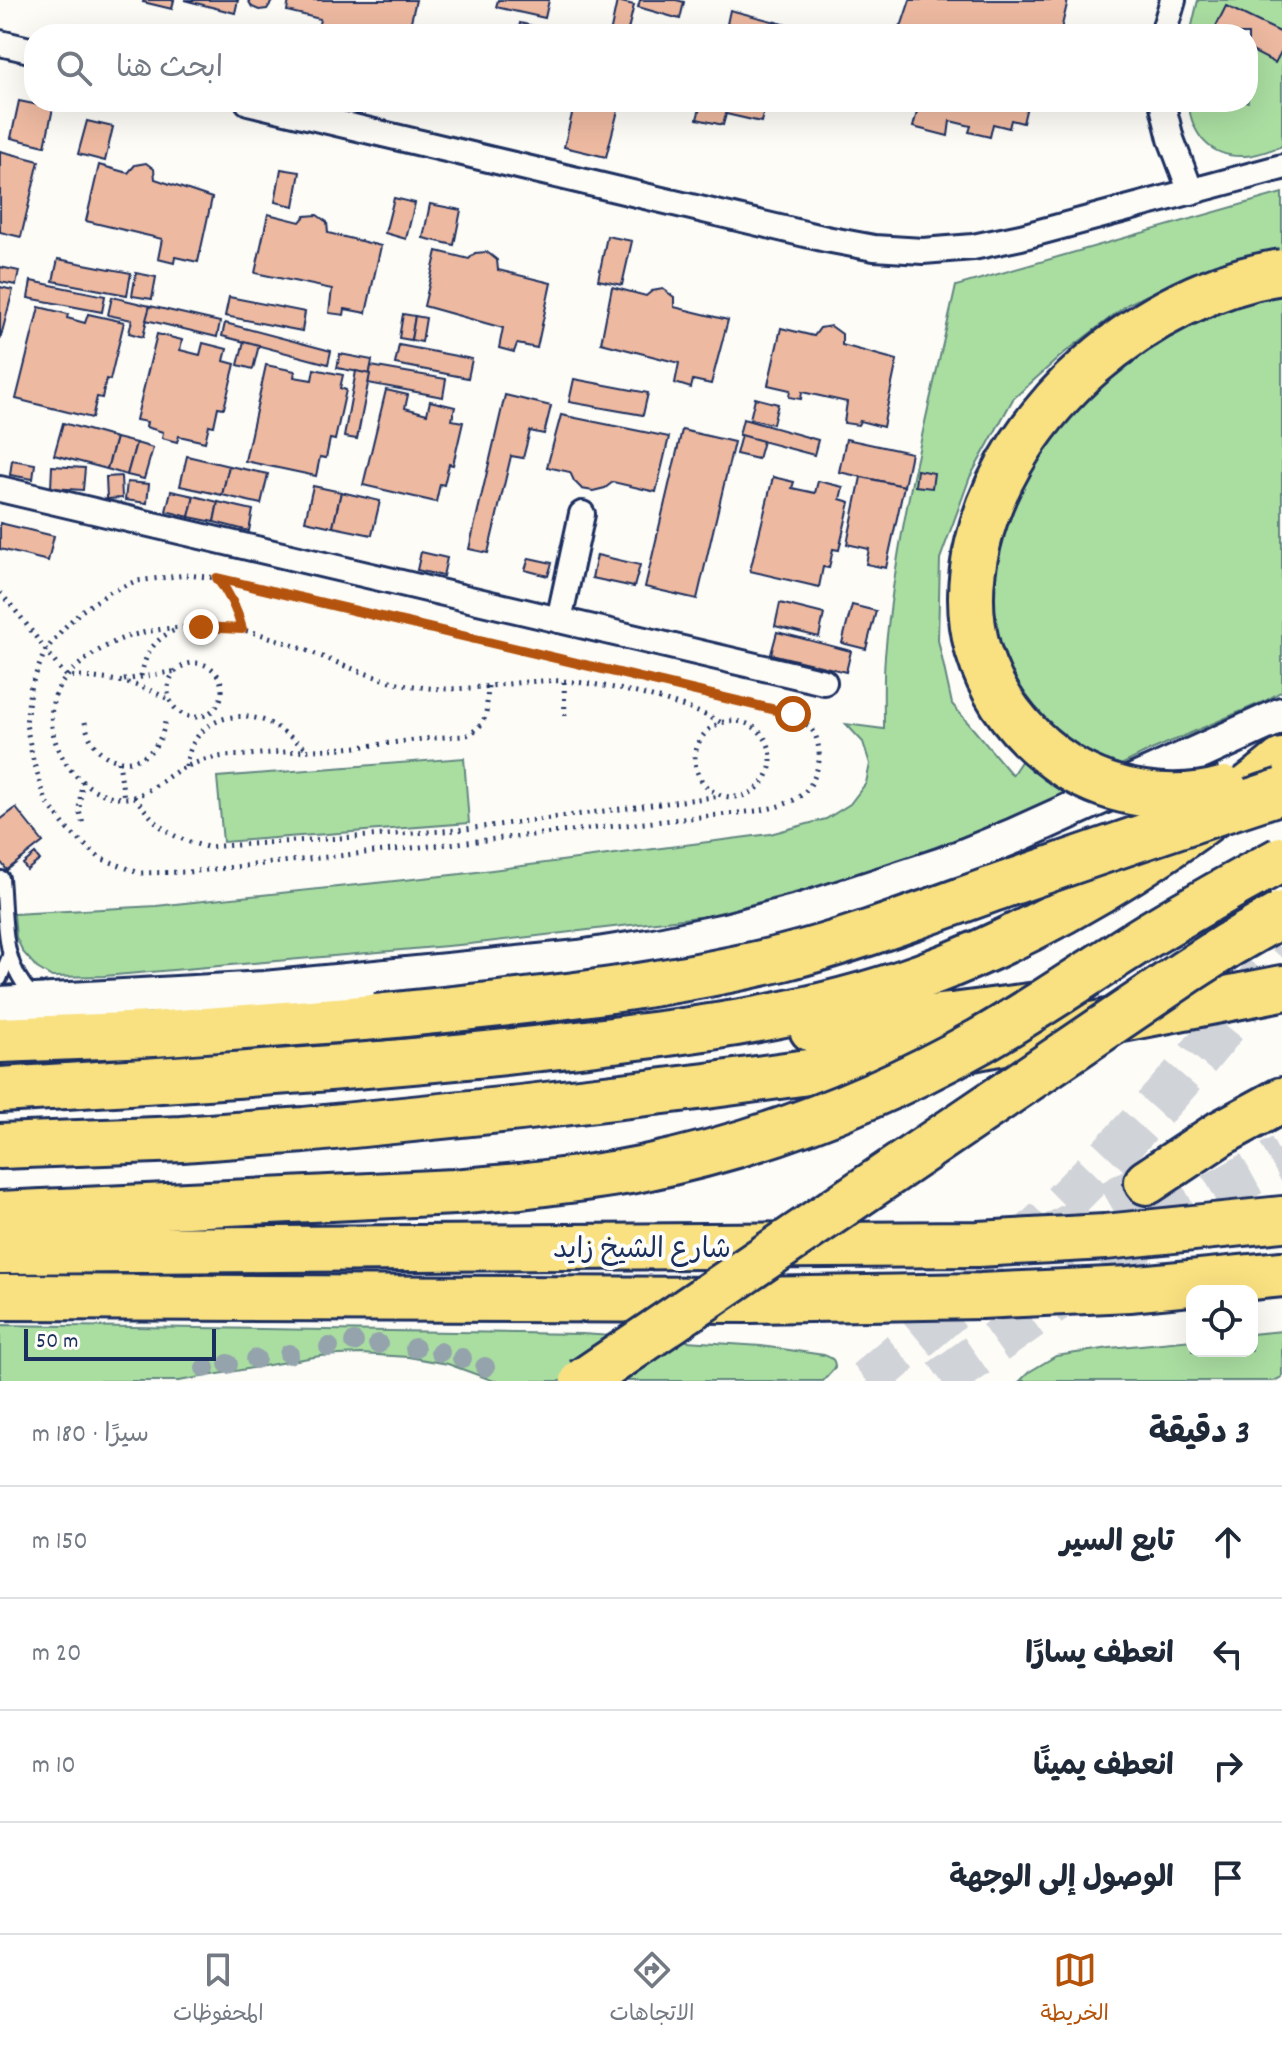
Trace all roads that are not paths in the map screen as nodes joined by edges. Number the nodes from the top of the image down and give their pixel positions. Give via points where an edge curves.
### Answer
1 (1173, 0) edge
2 (1166, 24) edge
3 (0, 43) edge
4 (24, 49) edge
5 (290, 112) edge
6 (1164, 112) edge
7 (1282, 167) edge
8 (1191, 192) junction
9 (1282, 272) edge
10 (0, 489) edge
11 (582, 514) dead end
12 (559, 620) junction
13 (824, 682) dead end
14 (1282, 715) edge
15 (1282, 761) edge
16 (1282, 775) edge
17 (1282, 791) edge
18 (1282, 859) edge
19 (18, 877) dead end
20 (1, 878) edge
21 (1282, 914) edge
22 (9, 956) junction
23 (1282, 975) edge
24 (0, 979) edge
25 (1282, 988) edge
26 (43, 1002) junction
27 (0, 1004) edge
28 (626, 1039) junction
29 (0, 1040) edge
30 (0, 1090) edge
31 (1282, 1100) edge
32 (0, 1146) edge
33 (1147, 1182) tunnel mouth
34 (0, 1214) edge
35 (1282, 1219) edge
36 (0, 1251) edge
37 (1282, 1274) edge
38 (0, 1297) edge
39 (583, 1381) edge

1 - 2 street
3 - 4 street
5 - 8 street via 874,248 973,247
6 - 8 street
7 - 8 street
9 - 16 highway, bridge via 1211,292 1155,319 1059,396 1001,478 980,533 970,591 982,663 1004,707 1036,744 1077,772 1123,790 1172,796 1221,791
10 - 12 street
11 - 12 street
12 - 13 street
14 - 26 main road via 943,865 726,931 579,958 265,989
15 - 28 highway via 1145,864 966,959 823,1005
17 - 29 highway, bridge via 897,924 786,957 672,982 376,1017
18 - 34 highway, bridge via 979,1041 882,1090 702,1154 640,1169 454,1192
19 - 20 lane
20 - 22 lane
21 - 39 highway, bridge via 1173,981
22 - 24 lane
22 - 26 lane via 25,987
23 - 28 highway via 870,1024
25 - 32 highway via 947,1053 706,1086 304,1130
26 - 27 main road
28 - 30 highway via 285,1072
31 - 33 highway
35 - 36 highway, شارع الشيخ زايد via 978,1244
37 - 38 highway, شارع الشيخ زايد via 1100,1291 751,1300

